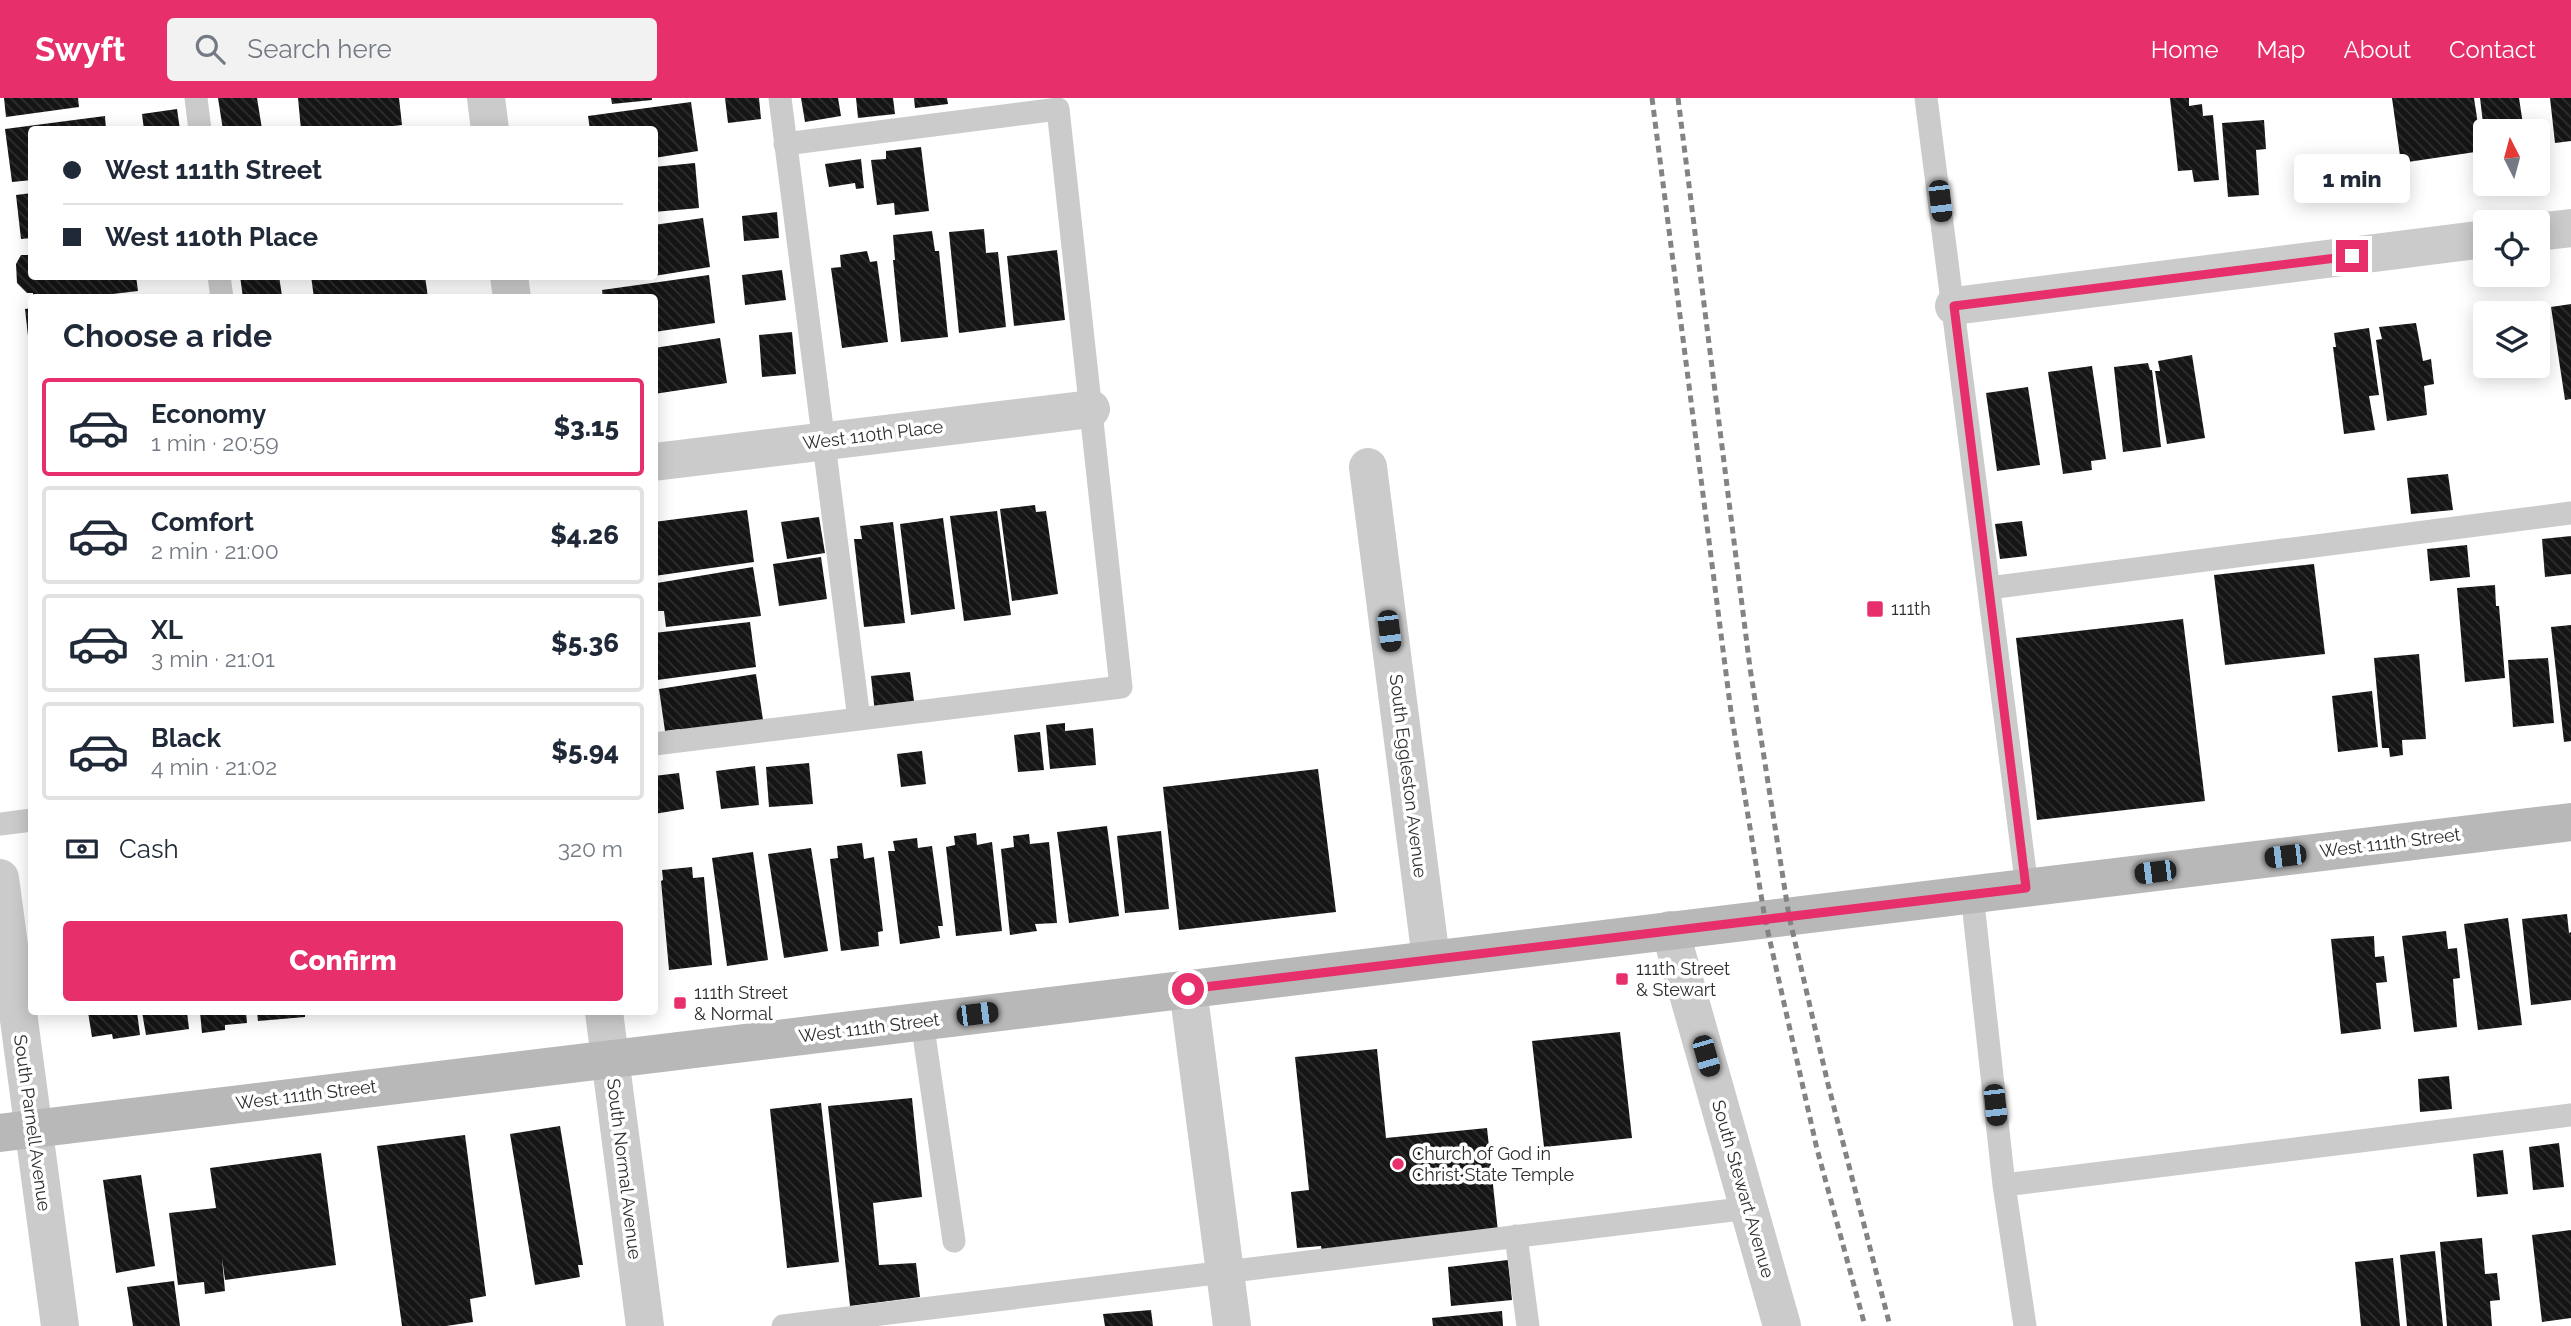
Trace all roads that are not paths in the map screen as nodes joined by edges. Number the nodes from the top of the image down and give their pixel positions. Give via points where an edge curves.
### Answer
1 (196, 98) edge
2 (486, 98) edge
3 (779, 98) edge
4 (1926, 98) edge
5 (200, 126) edge
6 (490, 126) edge
7 (785, 144) junction
8 (2571, 228) edge
9 (2550, 231) edge
10 (2473, 241) edge
11 (1954, 306) junction
12 (1091, 409) junction
13 (824, 441) junction
14 (658, 462) edge
15 (1368, 467) dead end
16 (2571, 513) edge
17 (1989, 588) junction
18 (859, 719) junction
19 (658, 744) edge
20 (28, 820) edge
21 (2571, 822) edge
22 (0, 824) edge
23 (0, 878) edge
24 (2026, 888) junction
25 (1972, 894) junction
26 (1670, 930) junction
27 (1432, 959) junction
28 (1188, 989) junction
29 (604, 1015) edge
30 (922, 1021) junction
31 (610, 1059) junction
32 (2571, 1115) edge
33 (16, 1131) edge
34 (2004, 1185) junction
35 (1749, 1208) junction
36 (1516, 1236) junction
37 (954, 1241) dead end
38 (1225, 1272) junction
39 (935, 1317) edge
40 (60, 1326) edge
41 (645, 1326) edge
42 (783, 1326) edge
43 (1232, 1326) edge
44 (1528, 1326) edge
45 (1782, 1326) edge
46 (2025, 1326) edge

1 - 5 lane
2 - 6 street
3 - 7 lane
4 - 11 lane
7 - 12 lane via 1058,110
7 - 13 lane
8 - 9 street
10 - 11 street
11 - 17 lane
12 - 13 street, West 110th Place
12 - 18 lane via 1121,687
13 - 14 street, West 110th Place
13 - 18 lane
15 - 27 street, South Eggleston Avenue
16 - 17 lane
17 - 24 lane
18 - 19 lane
20 - 22 lane
21 - 24 main road, West 111th Street
23 - 33 street, South Parnell Avenue
24 - 25 main road, West 111th Street
25 - 26 main road, West 111th Street
25 - 34 lane
26 - 27 main road, West 111th Street
26 - 35 street, South Stewart Avenue
27 - 28 main road, West 111th Street
28 - 30 main road, West 111th Street
28 - 38 street
29 - 31 street, South Normal Avenue
30 - 31 main road, West 111th Street
30 - 37 lane
31 - 33 main road, West 111th Street
31 - 41 street, South Normal Avenue
32 - 34 lane
33 - 40 street, South Parnell Avenue
34 - 46 lane
35 - 36 lane
35 - 45 street, South Stewart Avenue
36 - 38 lane
36 - 44 lane
38 - 39 lane
38 - 43 street
39 - 42 lane

